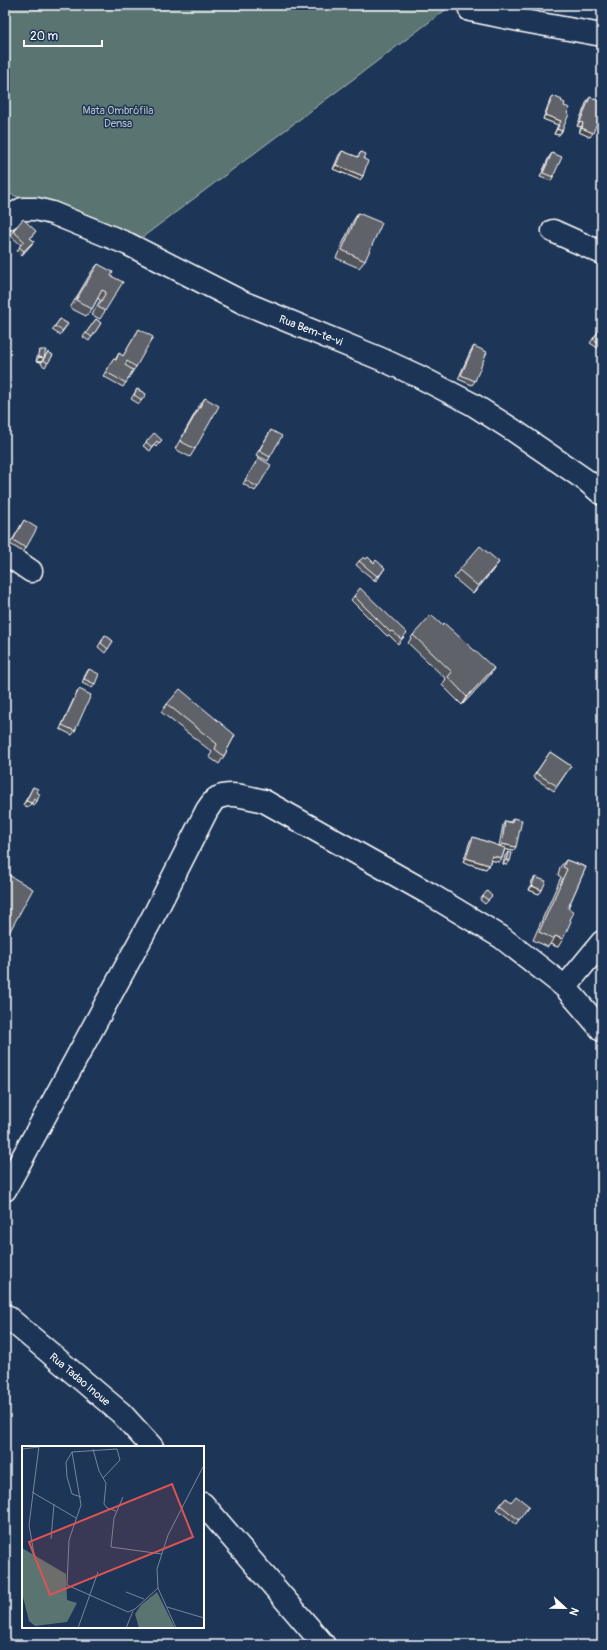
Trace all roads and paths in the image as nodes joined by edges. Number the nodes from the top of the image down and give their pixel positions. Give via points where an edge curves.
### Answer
1 (470, 10) dead end
2 (602, 35) edge
3 (5, 220) edge
4 (553, 231) dead end
5 (602, 253) edge
6 (602, 494) edge
7 (5, 553) edge
8 (31, 571) dead end
9 (602, 942) edge
10 (565, 987) junction
11 (602, 1030) edge
12 (5, 1190) edge
13 (5, 1315) edge
14 (151, 1446) edge
15 (204, 1505) edge
16 (324, 1645) edge

1 - 2 street
3 - 6 street, Rua Bem-te-vi via 22,209 52,213 128,244 242,302 381,359 478,408 587,481
4 - 5 street
7 - 8 street
9 - 10 street
10 - 11 street
10 - 12 street via 501,937 264,801 237,795 216,798 207,810 156,911
13 - 14 street, Rua Tadao Inoue via 121,1413
15 - 16 street

